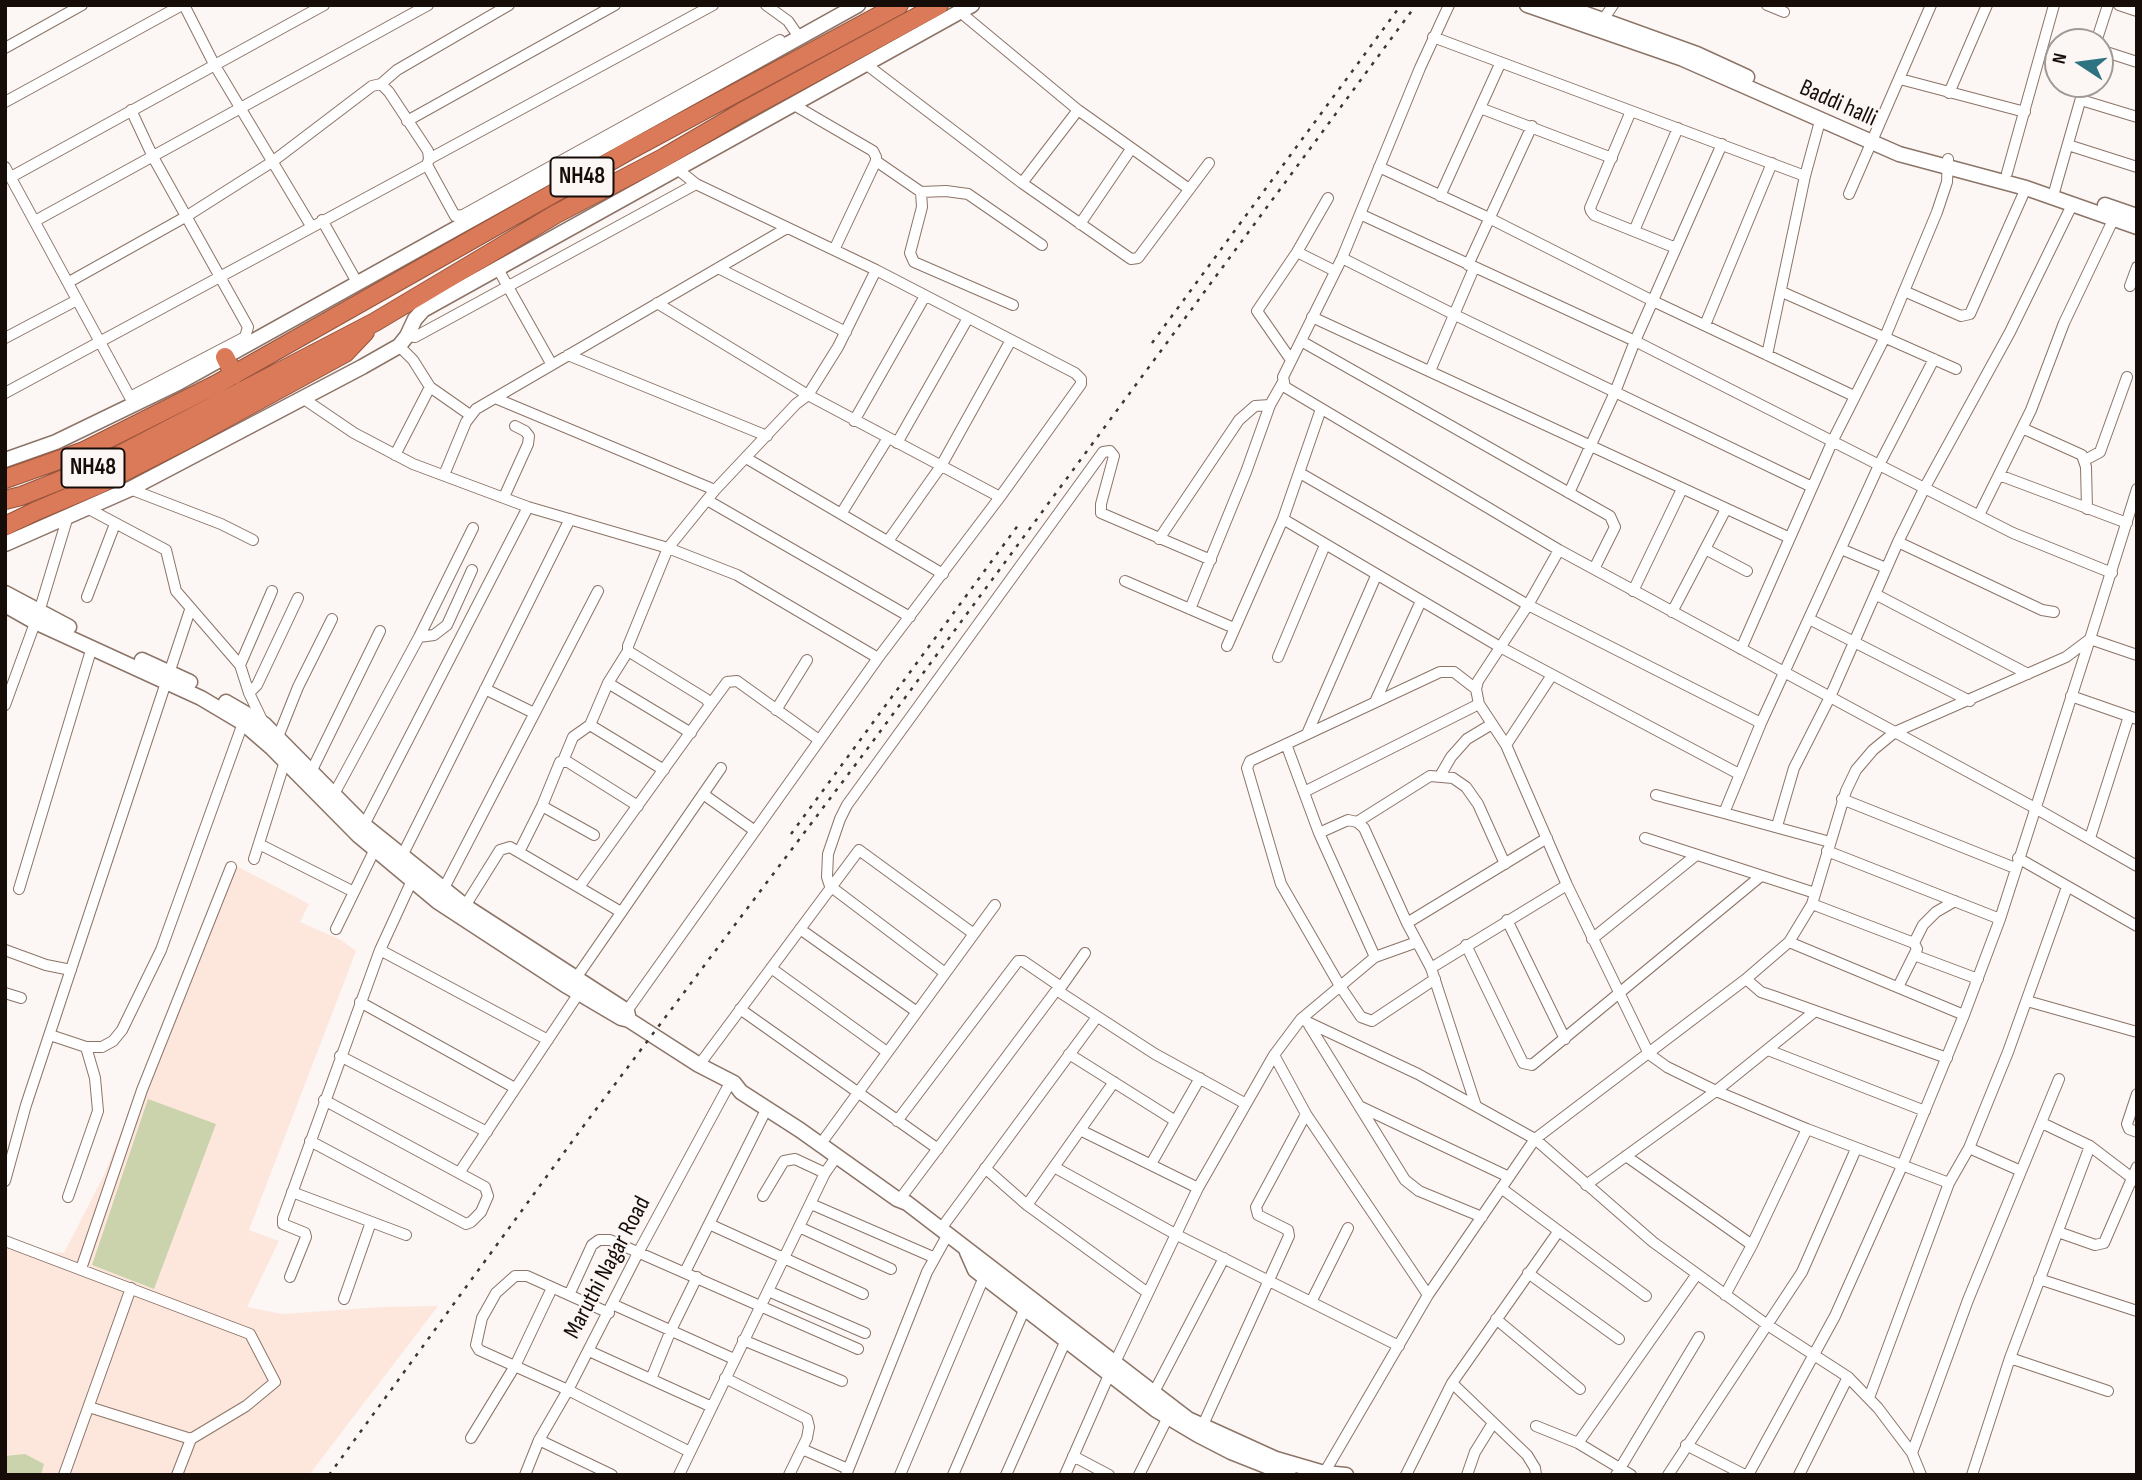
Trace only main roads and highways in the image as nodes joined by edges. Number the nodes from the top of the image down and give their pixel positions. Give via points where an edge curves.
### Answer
1 (899, 5) edge
2 (939, 5) edge
3 (375, 322) junction
4 (225, 357) road end
5 (234, 375) junction
6 (9, 478) edge
7 (13, 498) edge
8 (5, 526) edge

1 - 5 highway, NH48 via 657,126
2 - 3 highway, NH48 via 556,214
3 - 7 highway, NH48 via 104,463
3 - 8 highway via 345,353 100,484
4 - 5 highway
5 - 6 highway, NH48 via 84,451

